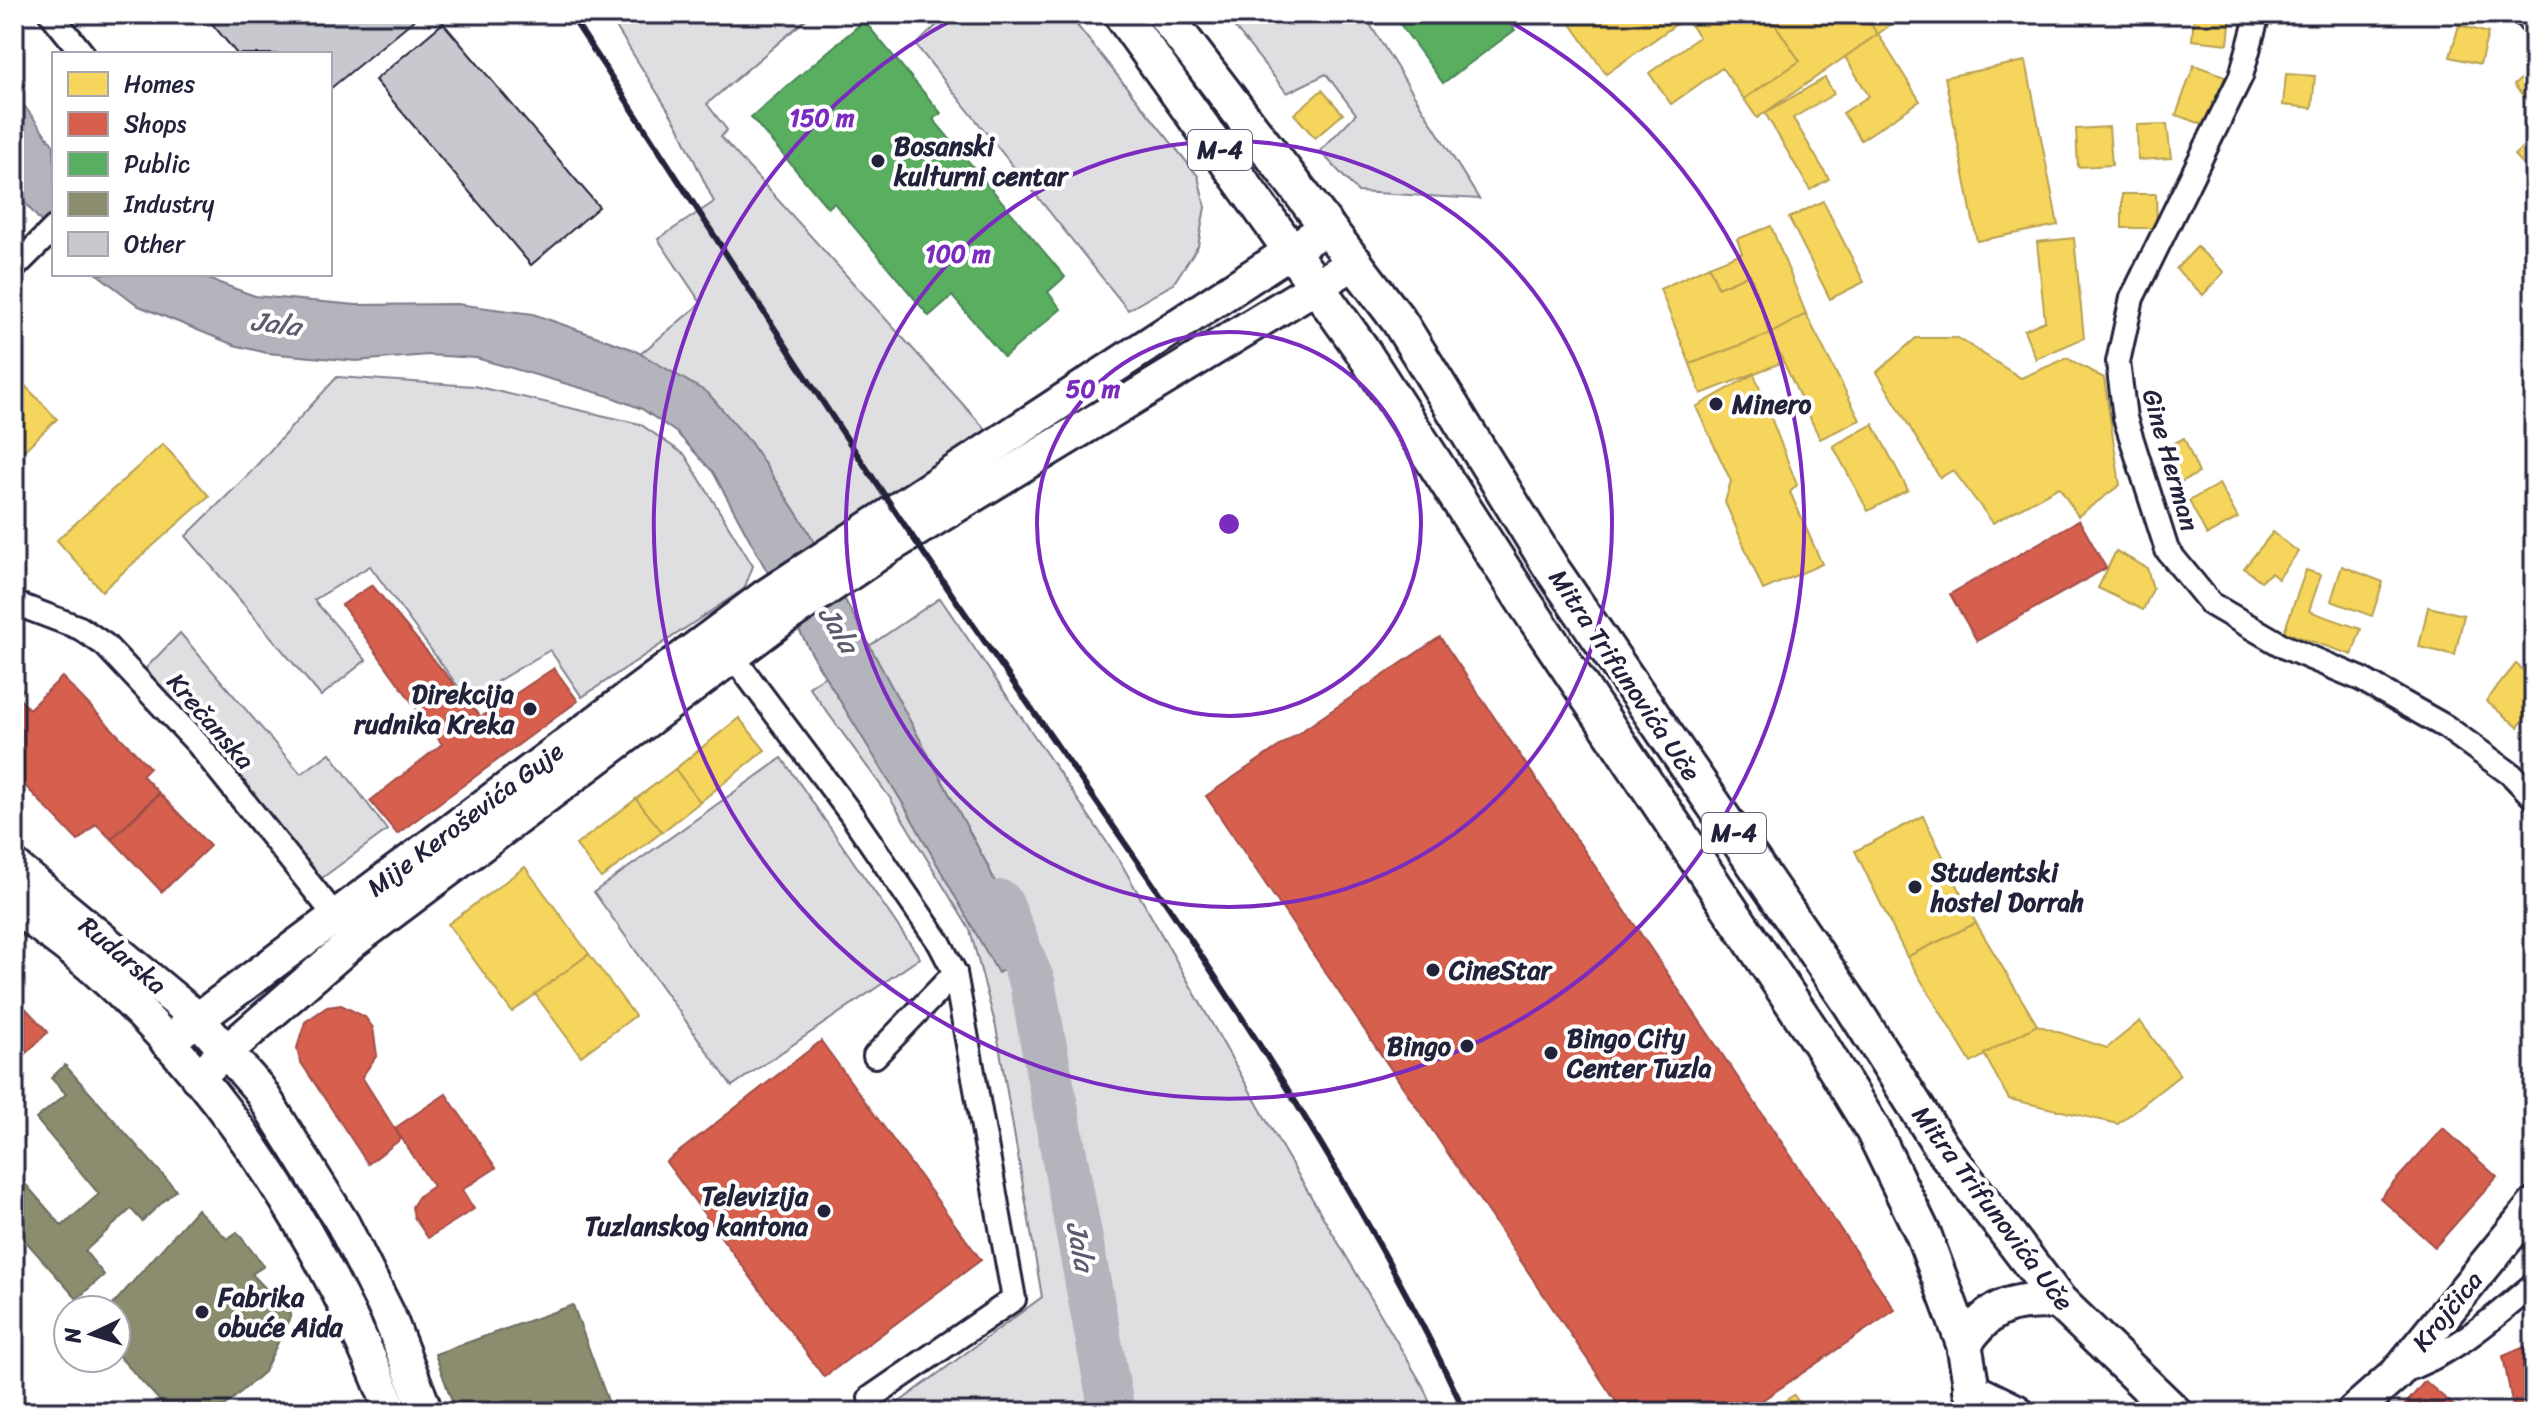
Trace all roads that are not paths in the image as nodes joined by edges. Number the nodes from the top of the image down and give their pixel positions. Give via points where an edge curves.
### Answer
1 (51, 14) edge
2 (1121, 14) edge
3 (1164, 14) edge
4 (2258, 14) edge
5 (2524, 14) edge
6 (2534, 26) edge
7 (81, 52) edge
8 (1327, 227) junction
9 (49, 232) edge
10 (1292, 251) junction
11 (1356, 262) junction
12 (14, 268) edge
13 (1318, 285) junction
14 (880, 536) junction
15 (14, 603) edge
16 (724, 643) junction
17 (2534, 798) edge
18 (14, 866) edge
19 (14, 906) edge
20 (345, 928) junction
21 (955, 973) junction
22 (197, 1018) junction
23 (167, 1042) junction
24 (227, 1050) junction
25 (875, 1056) dead end
26 (197, 1077) junction
27 (2534, 1205) edge
28 (2534, 1284) edge
29 (2059, 1301) junction
30 (1964, 1344) junction
31 (2396, 1374) junction
32 (870, 1398) dead end
33 (1974, 1401) edge
34 (392, 1412) edge
35 (426, 1412) edge
36 (2016, 1412) edge
37 (2174, 1412) edge
38 (2353, 1412) edge

1 - 7 street
2 - 10 main road, M-4
3 - 8 main road, M-4
4 - 17 street, Gine Herman via 2241,76 2132,298 2118,362 2125,418 2167,550 2211,604 2446,727 2512,775
5 - 6 street
8 - 10 main road
8 - 11 main road, Mitra Trifunovića Uče / M-4
9 - 12 street
10 - 13 main road, M-4
10 - 14 main road
11 - 13 main road
11 - 29 main road, Mitra Trifunovića Uče / M-4 via 1399,321 1552,569 1850,1003 1942,1148
13 - 14 main road
13 - 30 main road, Mitra Trifunovića Uče / M-4 via 1873,1130 1924,1236
14 - 16 main road, Mije Keroševića Guje
15 - 20 street, Krečanska via 80,628 105,645 198,744
16 - 20 main road, Mije Keroševića Guje
16 - 21 street via 851,814
18 - 22 main road, Rudarska
19 - 23 main road, Rudarska via 95,969
20 - 22 main road, Mije Keroševića Guje
20 - 24 main road, Mije Keroševića Guje
21 - 25 street
21 - 32 street via 1014,1299
22 - 23 main road, Mije Keroševića Guje
22 - 24 main road, Rudarska
23 - 26 main road, Rudarska
24 - 26 main road, Mije Keroševića Guje
24 - 35 main road, Rudarska via 290,1135 343,1224 388,1314
26 - 34 main road, Rudarska via 253,1149 310,1239 359,1328
27 - 31 main road, Krojčica
28 - 31 street via 2463,1344
29 - 30 main road via 2029,1300 1988,1313
29 - 37 main road, Mitra Trifunovića Uče / M-4
30 - 33 main road, Mitra Trifunovića Uče / M-4
31 - 38 main road, Krojčica
33 - 36 main road

